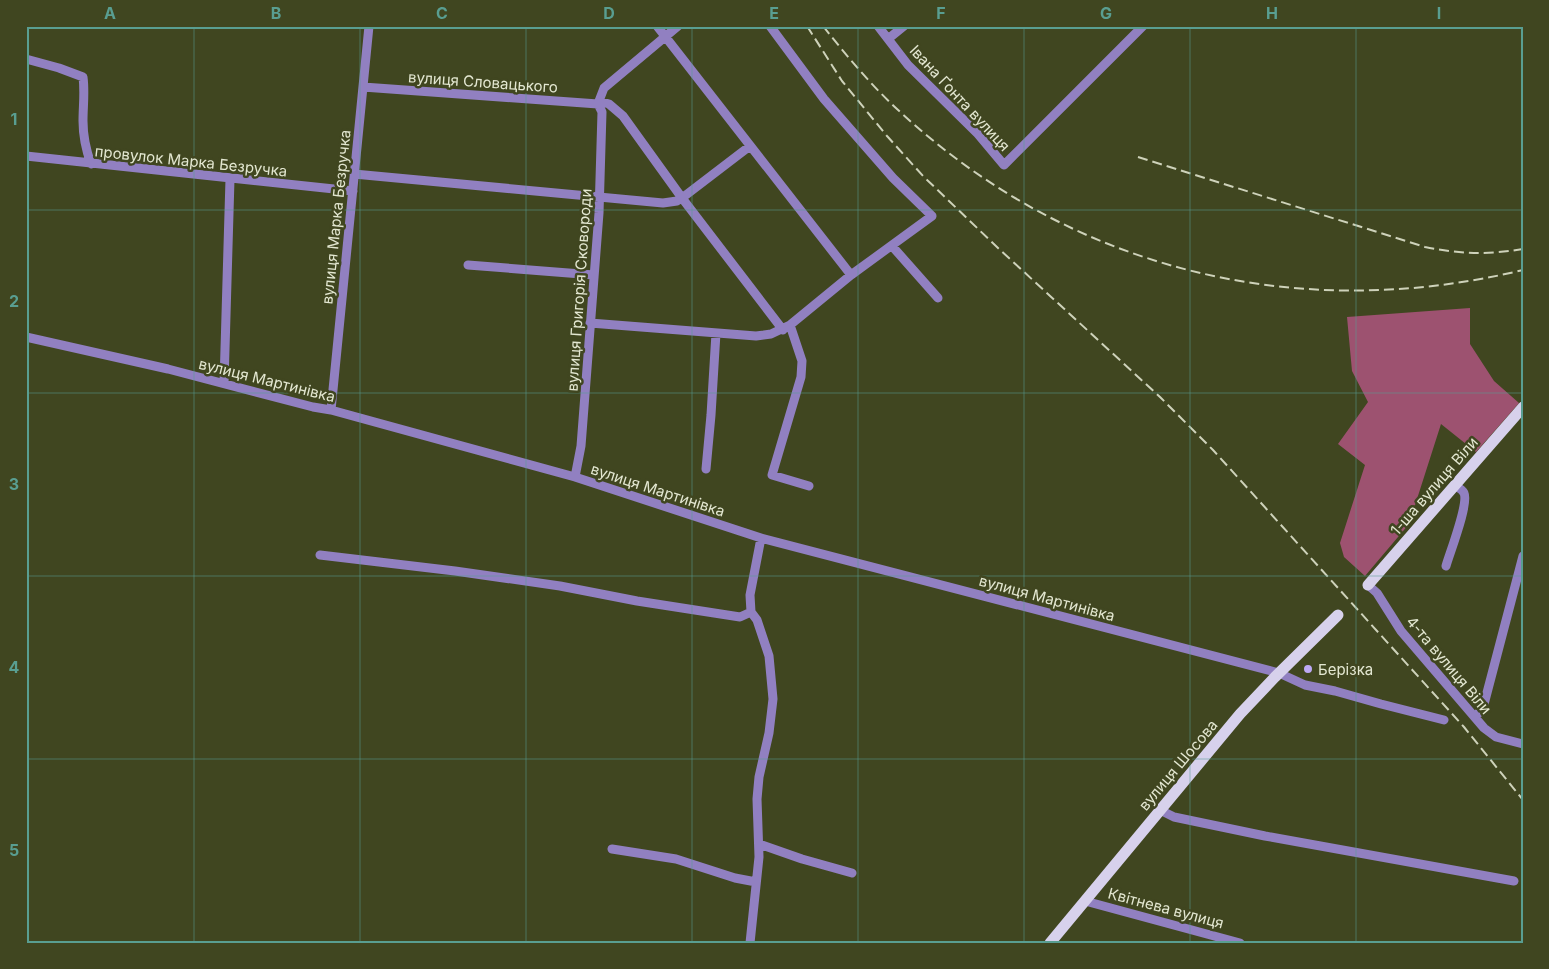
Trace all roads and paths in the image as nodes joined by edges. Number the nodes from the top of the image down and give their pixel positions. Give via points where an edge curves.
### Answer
1 (369, 26) edge
2 (657, 26) edge
3 (678, 26) edge
4 (770, 26) edge
5 (878, 26) edge
6 (904, 26) edge
7 (1143, 26) edge
8 (665, 37) junction
9 (888, 39) junction
10 (26, 59) edge
11 (363, 86) junction
12 (599, 102) junction
13 (750, 146) junction
14 (26, 156) edge
15 (91, 164) junction
16 (354, 174) junction
17 (230, 179) junction
18 (353, 191) junction
19 (600, 196) junction
20 (682, 198) junction
21 (892, 246) junction
22 (468, 265) dead end
23 (594, 275) junction
24 (851, 276) junction
25 (938, 298) dead end
26 (590, 323) junction
27 (786, 328) junction
28 (716, 333) junction
29 (26, 337) edge
30 (224, 383) junction
31 (1523, 407) edge
32 (331, 410) junction
33 (706, 469) dead end
34 (575, 477) junction
35 (809, 486) dead end
36 (1455, 486) junction
37 (761, 538) junction
38 (320, 555) dead end
39 (1523, 556) edge
40 (1446, 566) dead end
41 (1368, 585) joint
42 (751, 612) junction
43 (1338, 615) dead end
44 (1280, 672) junction
45 (1475, 717) junction
46 (1444, 720) dead end
47 (1523, 744) edge
48 (1160, 810) junction
49 (759, 844) junction
50 (612, 849) dead end
51 (852, 874) dead end
52 (756, 882) junction
53 (1514, 882) dead end
54 (1085, 900) junction
55 (750, 943) edge
56 (1050, 943) edge
57 (1240, 943) edge

1 - 11 street, вулиця Марка Безручка
2 - 8 street
3 - 8 street
4 - 21 street via 824,99 893,178 932,216
5 - 9 street, Івана Ґонта вулиця
6 - 9 street
7 - 9 street, Івана Ґонта вулиця via 1004,165 978,134 908,65
8 - 12 street via 604,88
8 - 13 street
10 - 15 street via 83,77 84,144
11 - 12 street, вулиця Словацького
11 - 16 street, вулиця Марка Безручка
12 - 19 street, вулиця Григорія Сковороди via 602,112
12 - 20 street via 609,104 623,116
13 - 20 street
13 - 24 street
14 - 15 street, провулок Марка Безручка
15 - 17 street, провулок Марка Безручка
16 - 18 street, вулиця Марка Безручка
16 - 19 street
17 - 18 street, провулок Марка Безручка
17 - 30 street
18 - 32 street, вулиця Марка Безручка
19 - 20 street via 663,203
19 - 23 street, вулиця Григорія Сковороди
20 - 27 street
21 - 24 street
21 - 25 street
22 - 23 street
23 - 26 street, вулиця Григорія Сковороди
24 - 27 street
26 - 28 street
26 - 34 street, вулиця Григорія Сковороди via 581,446
27 - 28 street via 756,336
27 - 35 street via 802,361 801,377 772,475
28 - 33 street
29 - 30 street, вулиця Мартинівка
30 - 32 street, вулиця Мартинівка
31 - 36 main road, 1-ша вулиця Віли
32 - 34 street, вулиця Мартинівка
34 - 37 street, вулиця Мартинівка
36 - 40 street via 1464,493 1466,504
36 - 41 main road, 1-ша вулиця Віли
37 - 42 street via 750,595
37 - 44 street, вулиця Мартинівка
38 - 42 street via 503,578 740,617
39 - 45 street via 1483,708
41 - 45 street, 4-та вулиця Віли via 1377,593 1401,631
42 - 49 street via 757,620 769,656 773,698 756,799
43 - 44 main road, вулиця Шосова
44 - 46 street, вулиця Мартинівка via 1305,685
44 - 48 main road, вулиця Шосова via 1240,714
45 - 47 street, 4-та вулиця Віли via 1489,733
48 - 53 street via 1174,817 1265,836
48 - 54 main road, вулиця Шосова
49 - 51 street
49 - 52 street
50 - 52 street via 676,860
52 - 55 street
54 - 56 main road, вулиця Шосова
54 - 57 street, Квітнева вулиця

